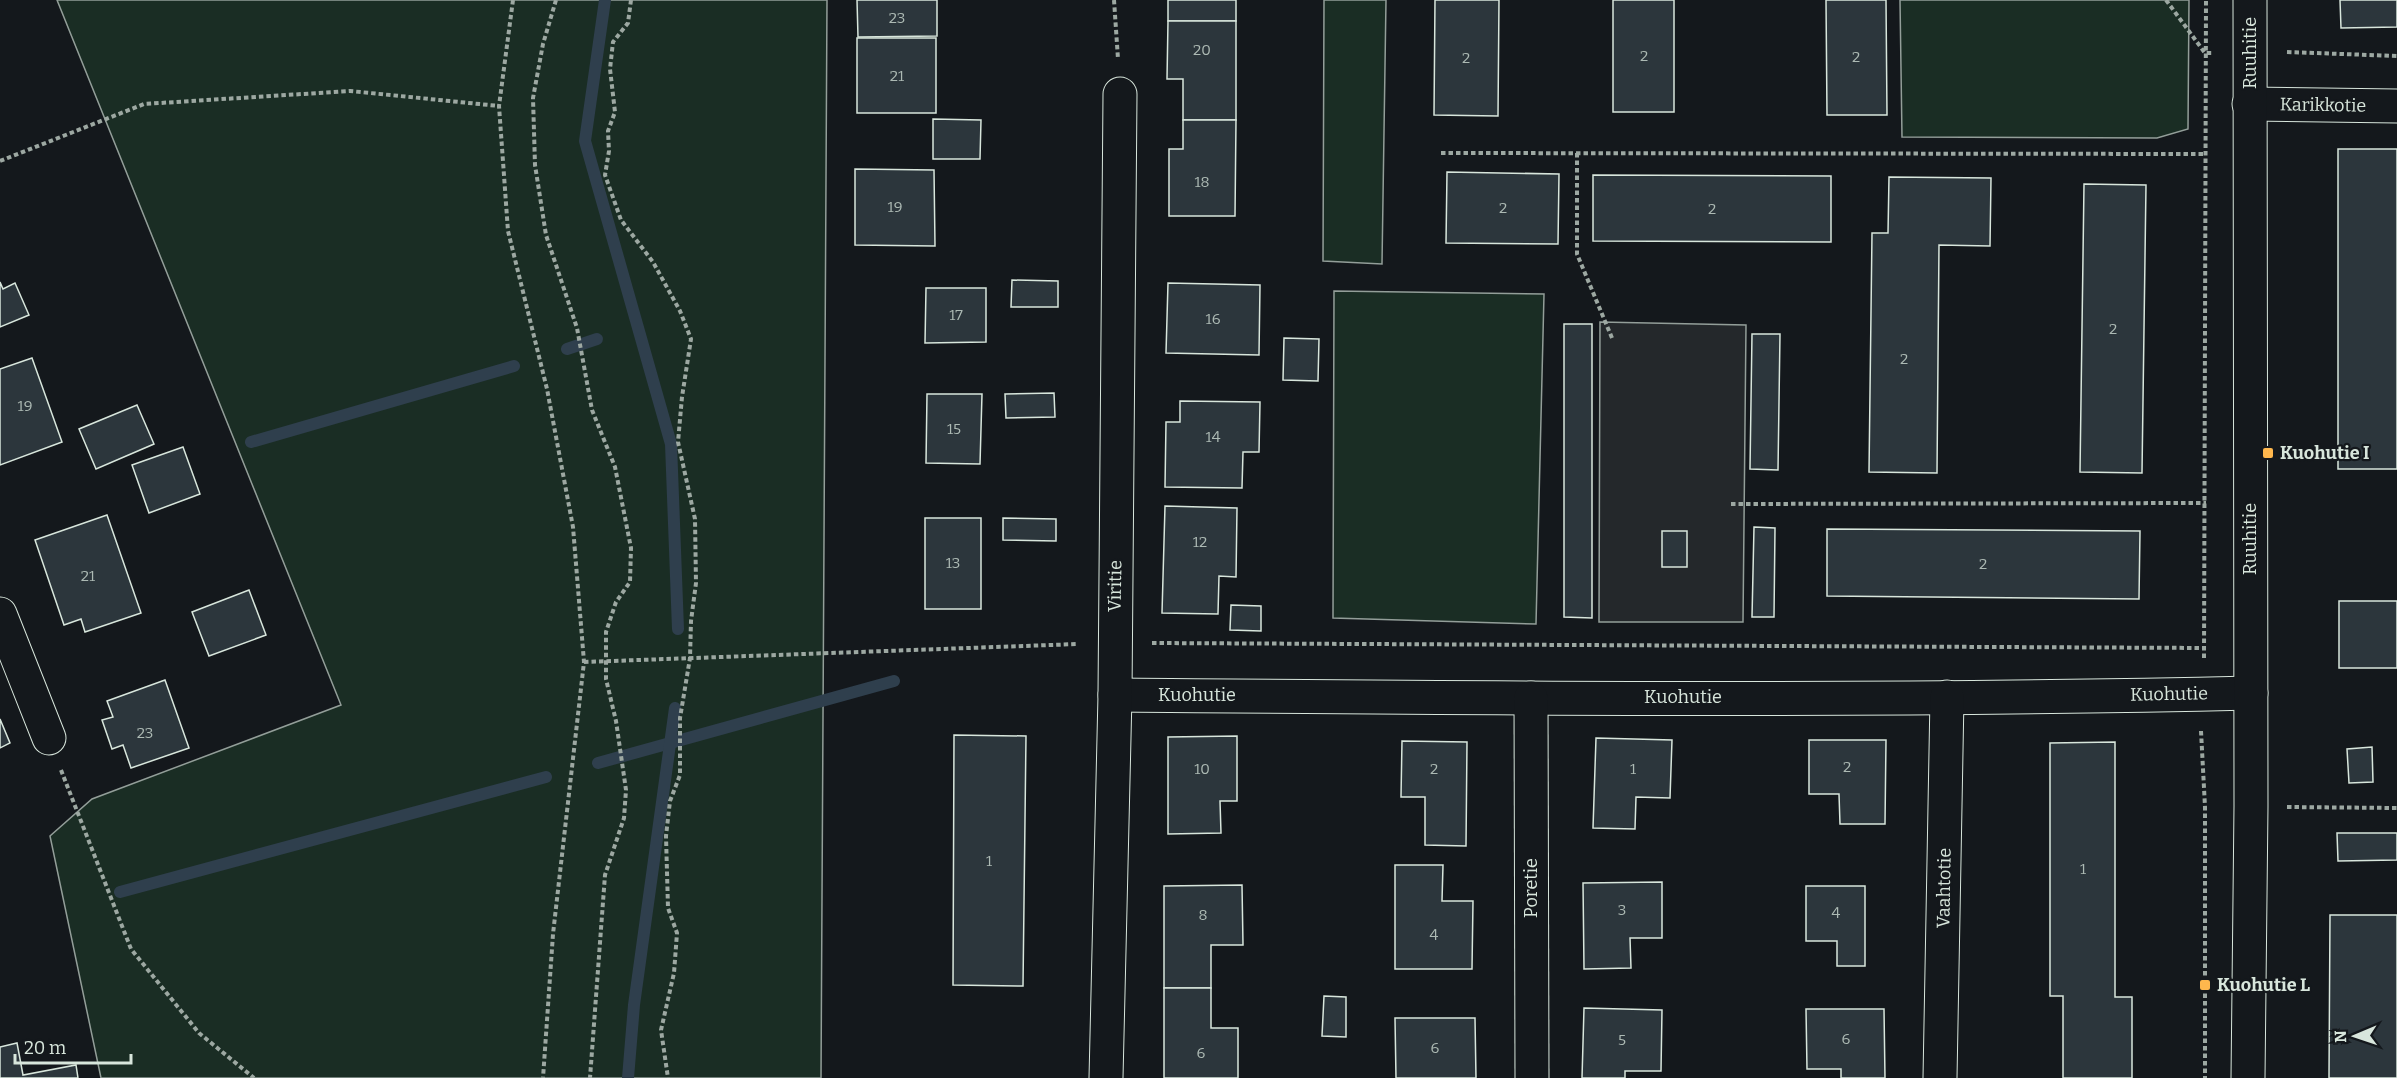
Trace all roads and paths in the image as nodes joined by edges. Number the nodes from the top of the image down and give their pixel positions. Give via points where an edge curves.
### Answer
1 (513, 0) edge
2 (556, 0) edge
3 (631, 0) edge
4 (1114, 0) edge
5 (2206, 0) edge
6 (2250, 0) edge
7 (1120, 94) joint
8 (2249, 104) junction
9 (499, 106) junction
10 (2397, 106) edge
11 (1441, 153) dead end
12 (1577, 153) junction
13 (2205, 154) junction
14 (0, 161) edge
15 (1612, 338) dead end
16 (1731, 504) dead end
17 (2205, 504) junction
18 (0, 614) edge
19 (1114, 643) junction
20 (2206, 648) junction
21 (690, 658) junction
22 (606, 661) junction
23 (584, 662) junction
24 (2251, 693) junction
25 (2199, 694) junction
26 (1115, 695) junction
27 (1947, 697) junction
28 (1531, 698) junction
29 (49, 738) joint
30 (2252, 806) junction
31 (2205, 807) junction
32 (2397, 808) edge
33 (254, 1078) edge
34 (543, 1078) edge
35 (590, 1078) edge
36 (668, 1078) edge
37 (1106, 1078) edge
38 (1532, 1078) edge
39 (1940, 1078) edge
40 (2205, 1078) edge
41 (2248, 1078) edge

1 - 9 path
2 - 22 path via 533,98 536,165 546,235 577,328 592,410 615,467 631,548 630,582 616,602 606,632
3 - 21 path via 628,23 613,42 610,69 615,112 608,131 605,175 621,220 653,262 692,339 678,442 694,519 696,584
4 - 7 path
5 - 13 path
6 - 8 street, Ruuhitie
7 - 19 street, Viritie
8 - 10 street, Karikkotie
8 - 24 street, Ruuhitie
9 - 14 path via 350,91 144,104
9 - 23 path via 508,231 547,389 573,527
11 - 12 path
12 - 13 path
12 - 15 path via 1577,254
13 - 17 path
16 - 17 path
17 - 20 path
18 - 29 street
19 - 20 path
19 - 21 path
19 - 26 street, Viritie
20 - 25 path
21 - 22 path
21 - 36 path via 680,718 680,775 670,801 666,836 668,909 677,933 674,973 661,1030
22 - 23 path
22 - 35 path via 626,790 624,819 605,874
23 - 34 path via 553,934
24 - 25 street, Kuohutie
24 - 30 street, Ruuhitie
25 - 27 street, Kuohutie
25 - 31 path
26 - 28 street, Kuohutie
26 - 37 street, Viritie
27 - 28 street, Kuohutie
27 - 39 street, Vaahtotie
28 - 38 street, Poretie
29 - 33 path via 131,949 198,1033
30 - 31 path
30 - 32 path
30 - 41 street, Ruuhitie
31 - 40 path

